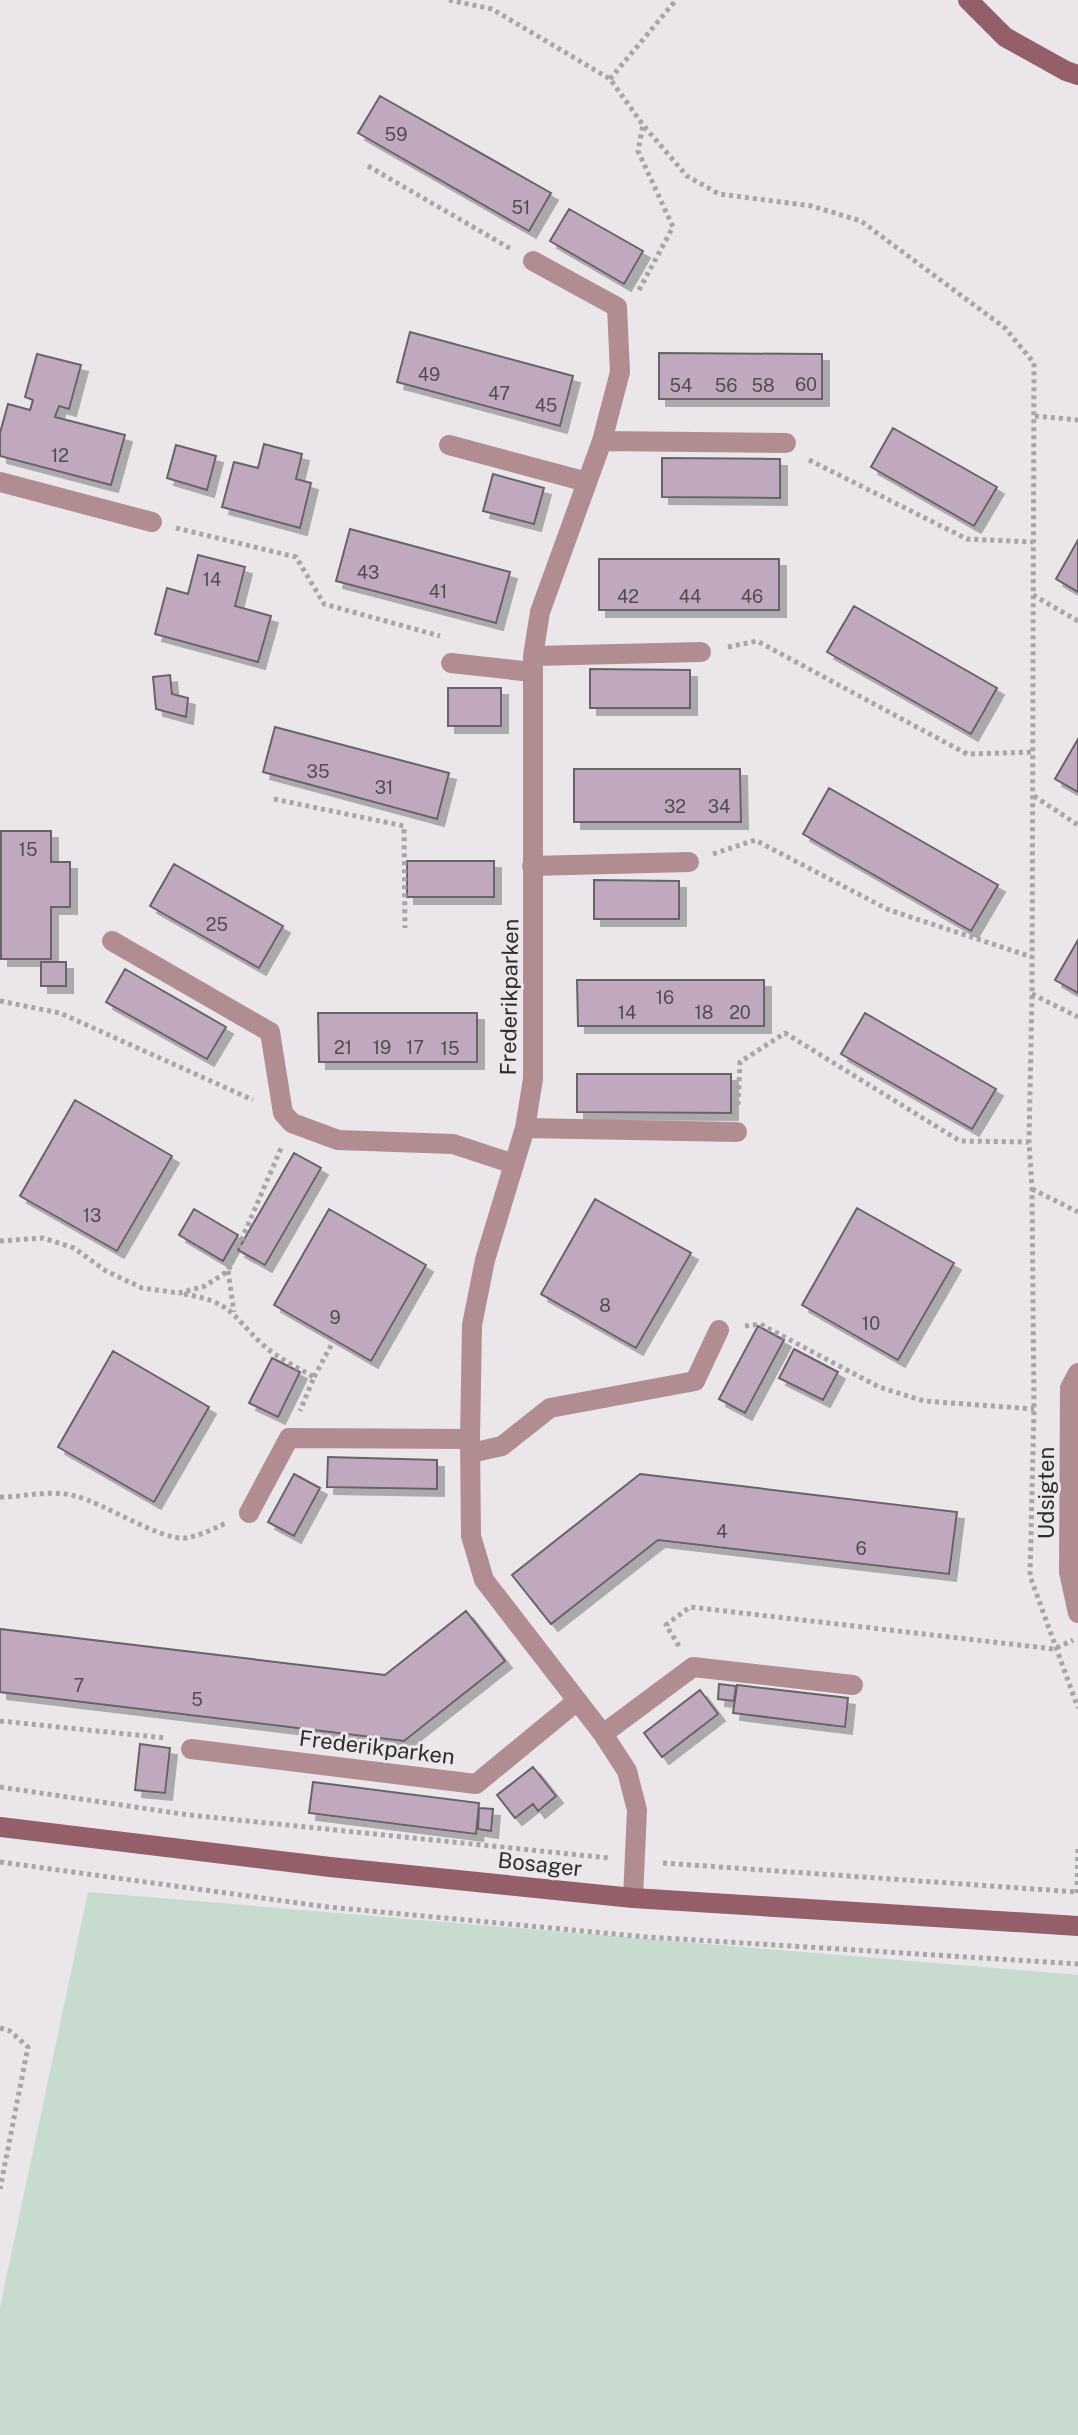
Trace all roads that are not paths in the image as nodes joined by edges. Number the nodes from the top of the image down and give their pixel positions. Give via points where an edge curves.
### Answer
1 (968, 0) edge
2 (1078, 75) edge
3 (533, 261) road end
4 (602, 441) junction
5 (786, 443) road end
6 (449, 445) dead end
7 (0, 482) edge
8 (587, 482) junction
9 (152, 522) road end
10 (701, 652) road end
11 (451, 663) road end
12 (532, 664) junction
13 (689, 862) road end
14 (532, 866) junction
15 (112, 941) dead end
16 (525, 1128) junction
17 (737, 1132) road end
18 (514, 1164) junction
19 (719, 1330) road end
20 (1078, 1373) edge
21 (470, 1446) junction
22 (249, 1513) road end
23 (1078, 1613) edge
24 (853, 1685) dead end
25 (577, 1701) junction
26 (603, 1734) junction
27 (191, 1749) road end
28 (0, 1827) edge
29 (633, 1898) junction
30 (1077, 1926) edge

1 - 2 street via 1005,37
3 - 4 street, Frederikparken via 617,307 620,372
4 - 5 street
4 - 8 street, Frederikparken
6 - 8 street
7 - 9 street
8 - 12 street, Frederikparken via 540,612
10 - 12 street
11 - 12 street
12 - 14 street, Frederikparken
13 - 14 street
14 - 16 street, Frederikparken via 533,1079
15 - 18 street via 270,1032 288,1118 338,1140 453,1144
16 - 17 street
16 - 18 street, Frederikparken
18 - 21 street, Frederikparken via 472,1325
19 - 21 street via 695,1381 550,1408 502,1446
20 - 23 street, Udsigten via 1070,1388 1069,1572
21 - 22 street via 289,1438
21 - 25 street, Frederikparken via 471,1536 484,1580
24 - 26 street via 693,1667
25 - 26 street, Frederikparken
25 - 27 street, Frederikparken via 476,1784
26 - 29 street, Frederikparken via 627,1771 637,1810
28 - 29 street, Bosager
29 - 30 street, Bosager

